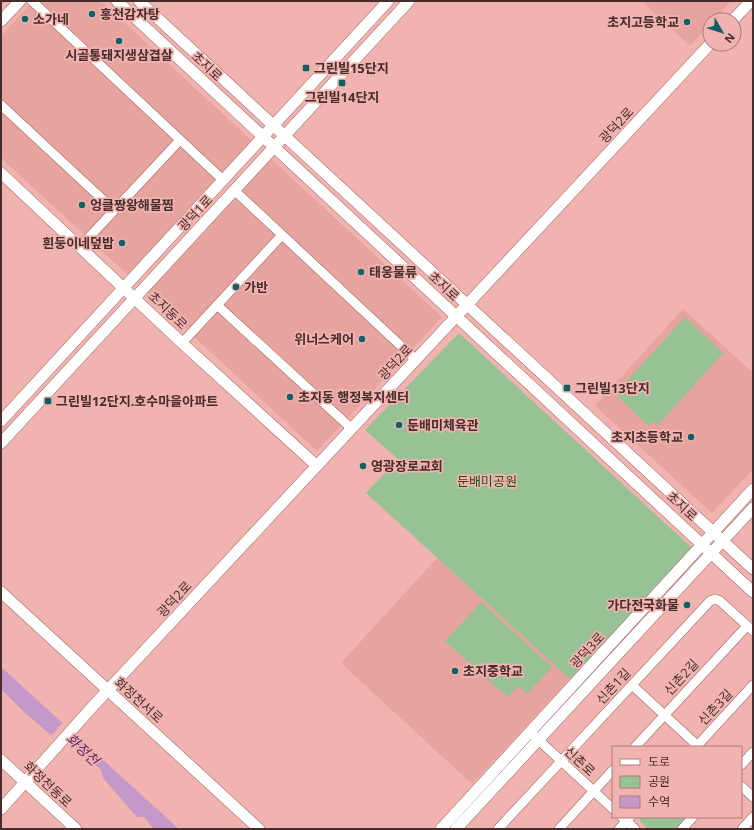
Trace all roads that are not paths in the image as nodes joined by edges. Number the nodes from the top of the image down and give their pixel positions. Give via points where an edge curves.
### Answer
1 (20, 1) edge
2 (32, 1) edge
3 (117, 1) edge
4 (139, 1) edge
5 (388, 1) edge
6 (409, 1) edge
7 (750, 1) edge
8 (740, 12) edge
9 (1, 21) edge
10 (703, 52) edge
11 (1, 105) edge
12 (274, 125) junction
13 (285, 135) junction
14 (263, 137) junction
15 (180, 140) junction
16 (274, 147) junction
17 (1, 173) edge
18 (223, 180) junction
19 (234, 190) junction
20 (114, 210) junction
21 (282, 235) junction
22 (80, 246) junction
23 (124, 287) junction
24 (135, 298) junction
25 (217, 305) junction
26 (467, 305) junction
27 (456, 317) junction
28 (182, 343) junction
29 (416, 360) junction
30 (1, 421) edge
31 (352, 429) junction
32 (1, 443) edge
33 (317, 466) junction
34 (753, 489) edge
35 (753, 508) edge
36 (714, 532) junction
37 (723, 540) junction
38 (702, 544) junction
39 (712, 553) junction
40 (753, 569) edge
41 (1, 592) edge
42 (753, 592) edge
43 (750, 628) edge
44 (632, 685) junction
45 (753, 685) edge
46 (108, 691) junction
47 (664, 715) junction
48 (530, 732) junction
49 (539, 740) junction
50 (636, 746) edge
51 (697, 746) edge
52 (753, 752) edge
53 (1, 760) edge
54 (561, 761) junction
55 (742, 764) edge
56 (612, 771) edge
57 (26, 783) junction
58 (742, 787) edge
59 (594, 791) junction
60 (753, 797) edge
61 (612, 808) edge
62 (1, 809) edge
63 (753, 817) edge
64 (626, 818) edge
65 (692, 818) edge
66 (76, 829) edge
67 (259, 829) edge
68 (441, 829) edge
69 (456, 829) edge
70 (498, 829) edge
71 (559, 829) edge
72 (619, 829) edge
73 (635, 829) edge
74 (682, 829) edge
75 (742, 829) edge

1 - 9 street
2 - 15 street
3 - 14 street, 초지로
4 - 12 street, 초지로
5 - 12 street, 광덕1로
6 - 13 street, 광덕1로
7 - 8 street
10 - 26 street, 광덕2로
11 - 20 street
12 - 13 street, 초지로
12 - 14 street, 광덕1로
13 - 16 street, 광덕1로
13 - 26 street, 초지로
14 - 16 street, 초지로
14 - 18 street, 광덕1로
15 - 18 street
15 - 20 street
16 - 19 street, 광덕1로
16 - 27 street, 초지로
17 - 22 street, 초지동로
18 - 23 street, 광덕1로
19 - 21 street
19 - 24 street, 광덕1로
20 - 22 street
21 - 25 street
21 - 29 street
22 - 23 street, 초지동로
23 - 24 street, 초지동로
23 - 30 street, 광덕1로
24 - 28 street, 초지동로
24 - 32 street, 광덕1로
25 - 28 street
25 - 31 street
26 - 27 street, 광덕2로
26 - 36 street, 초지로
27 - 29 street, 광덕2로
27 - 38 street, 초지로
28 - 33 street, 초지동로
29 - 31 street, 광덕2로
31 - 33 street, 광덕2로
33 - 46 street, 광덕2로
34 - 36 street, 광덕3로
35 - 37 street, 광덕3로
36 - 37 street, 초지로
36 - 38 street, 광덕3로
37 - 39 street, 광덕3로
37 - 40 street, 초지로
38 - 39 street, 초지로
38 - 48 street, 광덕3로
39 - 42 street, 초지로
39 - 49 street, 광덕3로
41 - 46 street, 화정천서로
43 - 44 street, 신촌1길 via 720,601 710,601
43 - 47 street, 신촌2길
44 - 47 street
44 - 54 street, 신촌1길
45 - 51 street, 신촌3길
46 - 57 street, 광덕2로
46 - 67 street, 화정천서로
47 - 50 street, 신촌2길
47 - 51 street
48 - 49 street, 신촌로
48 - 68 street, 광덕3로
49 - 54 street, 신촌로
49 - 69 street, 광덕3로
52 - 55 street
53 - 57 street, 화정천동로
54 - 59 street, 신촌로
54 - 70 street, 신촌1길
56 - 59 street
57 - 62 street
57 - 66 street, 화정천동로
58 - 60 street
59 - 61 street, 신촌로
59 - 71 street
63 - 75 street
64 - 72 street
64 - 73 street
65 - 74 street

